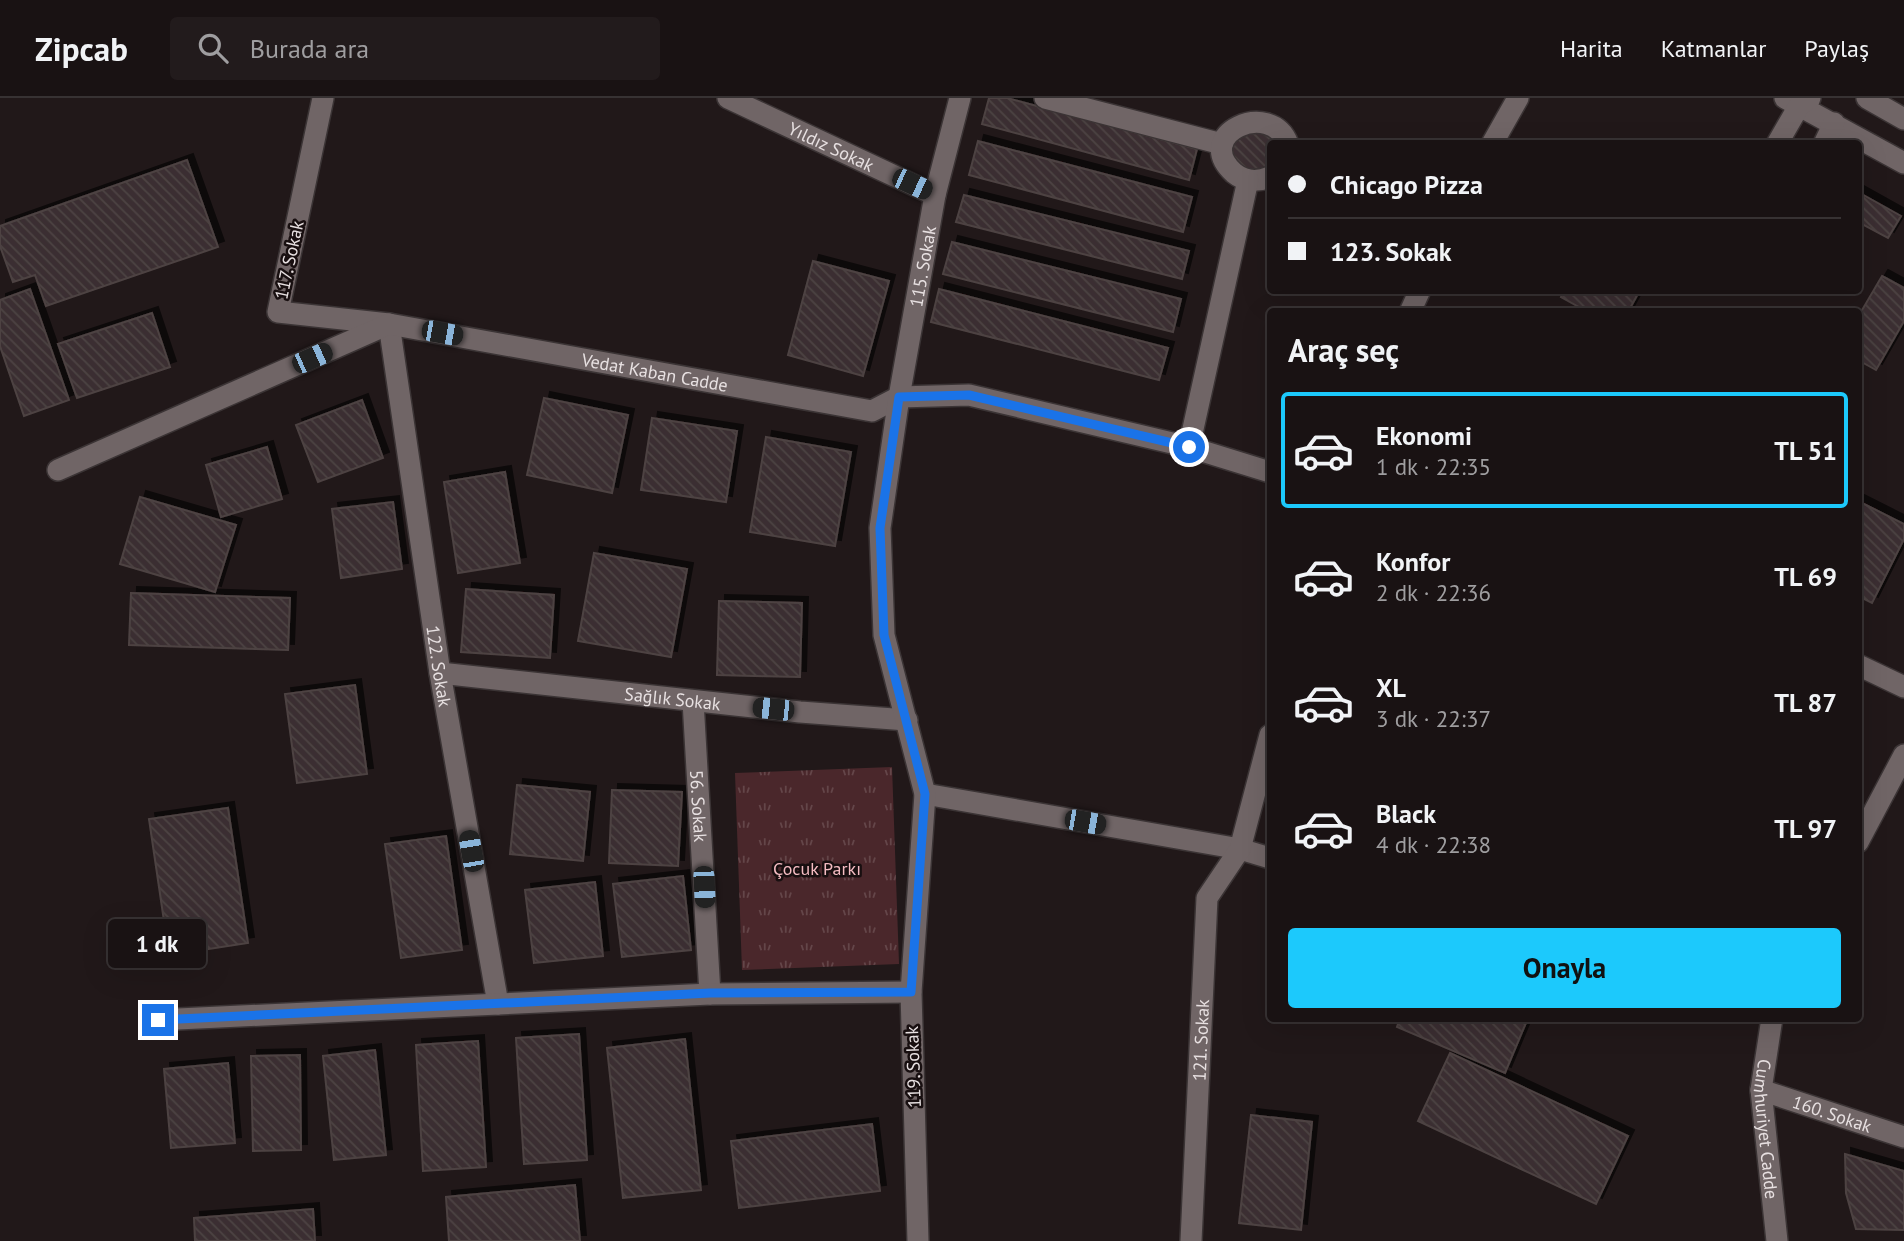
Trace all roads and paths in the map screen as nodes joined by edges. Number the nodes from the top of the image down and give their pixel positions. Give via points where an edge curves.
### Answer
1 (323, 98) edge
2 (728, 98) edge
3 (960, 98) edge
4 (1045, 98) edge
5 (1518, 98) edge
6 (1867, 99) edge
7 (1798, 101) edge
8 (1904, 119) edge
9 (1834, 123) junction
10 (1287, 140) edge
11 (1494, 140) edge
12 (1779, 140) edge
13 (1826, 140) edge
14 (1222, 144) junction
15 (1904, 163) edge
16 (1267, 178) edge
17 (1248, 180) junction
18 (935, 195) junction
19 (389, 324) junction
20 (899, 397) junction
21 (1189, 447) junction
22 (58, 470) dead end
23 (1267, 471) edge
24 (1862, 667) edge
25 (440, 673) junction
26 (1904, 687) edge
27 (693, 701) junction
28 (907, 720) junction
29 (1267, 746) edge
30 (1904, 755) edge
31 (925, 794) junction
32 (1862, 834) edge
33 (1240, 849) junction
34 (1267, 857) edge
35 (911, 992) junction
36 (710, 993) junction
37 (498, 1004) junction
38 (158, 1020) dead end
39 (1771, 1022) edge
40 (1760, 1090) junction
41 (1904, 1137) edge
42 (918, 1241) edge
43 (1191, 1241) edge
44 (1777, 1241) edge

1 - 19 street, 117. Sokak via 278,312
2 - 18 street, Yıldız Sokak
3 - 18 street, 115. Sokak
4 - 14 street
5 - 11 street
6 - 8 street
7 - 9 street
7 - 12 street
9 - 13 street
9 - 15 street
10 - 14 street via 1278,124 1260,110 1231,125
14 - 17 street via 1231,170
16 - 17 street
17 - 21 street
18 - 20 street, 115. Sokak
19 - 20 street, Vedat Kaban Cadde via 872,411
19 - 22 street
19 - 25 street, 122. Sokak
20 - 21 street, Vedat Kaban Cadde via 969,395
20 - 28 street, 119. Sokak via 880,528 884,635
21 - 23 street, Vedat Kaban Cadde
24 - 26 street
25 - 27 street, Sağlık Sokak
25 - 37 street, 122. Sokak
27 - 28 street, Sağlık Sokak
27 - 36 street, 56. Sokak
28 - 31 street, 119. Sokak
29 - 33 street, 121. Sokak
30 - 32 street
31 - 33 street
31 - 35 street, 119. Sokak
33 - 34 street
33 - 43 street, 121. Sokak via 1207,898
35 - 36 street
35 - 42 street, 119. Sokak
36 - 37 street
37 - 38 street
39 - 40 street, Cumhuriyet Cadde
40 - 41 street, 160. Sokak
40 - 44 street, Cumhuriyet Cadde

